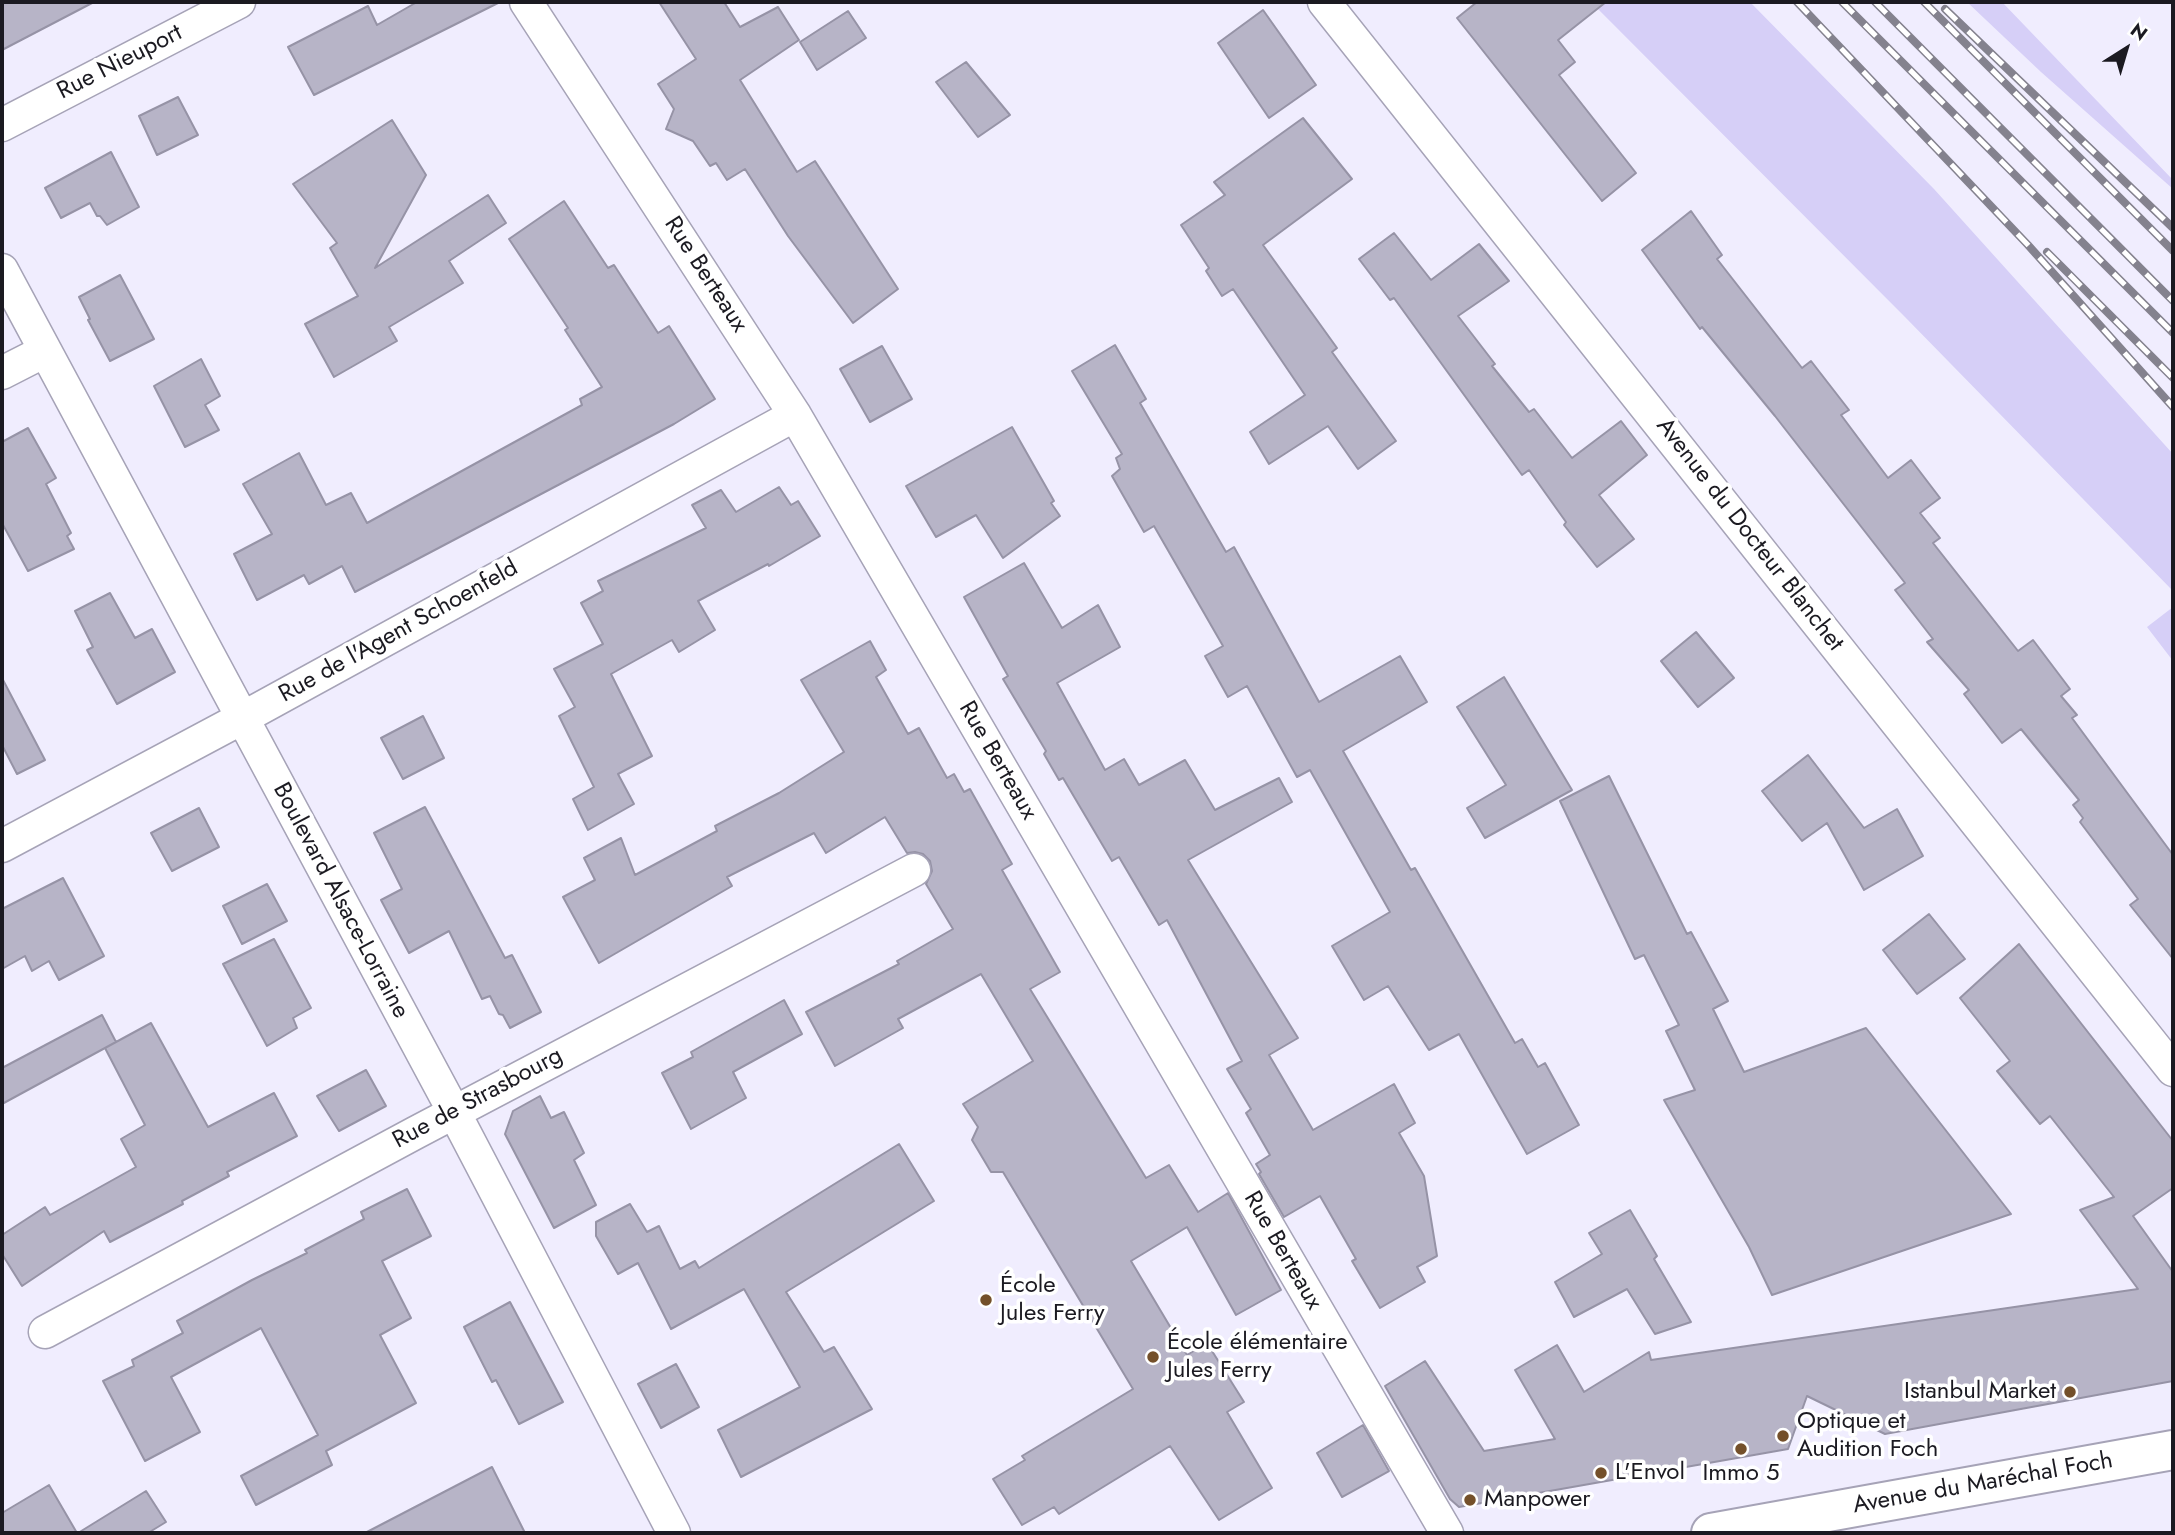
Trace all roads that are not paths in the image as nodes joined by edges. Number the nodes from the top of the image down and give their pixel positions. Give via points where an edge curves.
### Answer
1 (239, 2) edge
2 (526, 2) edge
3 (1324, 2) edge
4 (2, 125) edge
5 (2, 270) edge
6 (45, 351) junction
7 (2, 373) edge
8 (795, 415) junction
9 (241, 718) junction
10 (2, 846) edge
11 (914, 870) dead end
12 (2173, 1070) edge
13 (454, 1112) junction
14 (45, 1332) dead end
15 (2173, 1450) edge
16 (1731, 1531) edge
17 (674, 1533) edge
18 (1447, 1533) edge

1 - 4 street, Rue Nieuport
2 - 8 street, Rue Berteaux
3 - 12 street, Avenue du Docteur Blanchet
5 - 6 street, Boulevard Alsace-Lorraine
6 - 7 street
6 - 9 street, Boulevard Alsace-Lorraine
8 - 9 street, Rue de l'Agent Schoenfeld
8 - 18 street, Rue Berteaux
9 - 10 street, Rue de l'Agent Schoenfeld
9 - 13 street, Boulevard Alsace-Lorraine
11 - 13 street, Rue de Strasbourg
13 - 14 street, Rue de Strasbourg
13 - 17 street, Boulevard Alsace-Lorraine
15 - 16 street, Avenue du Maréchal Foch

